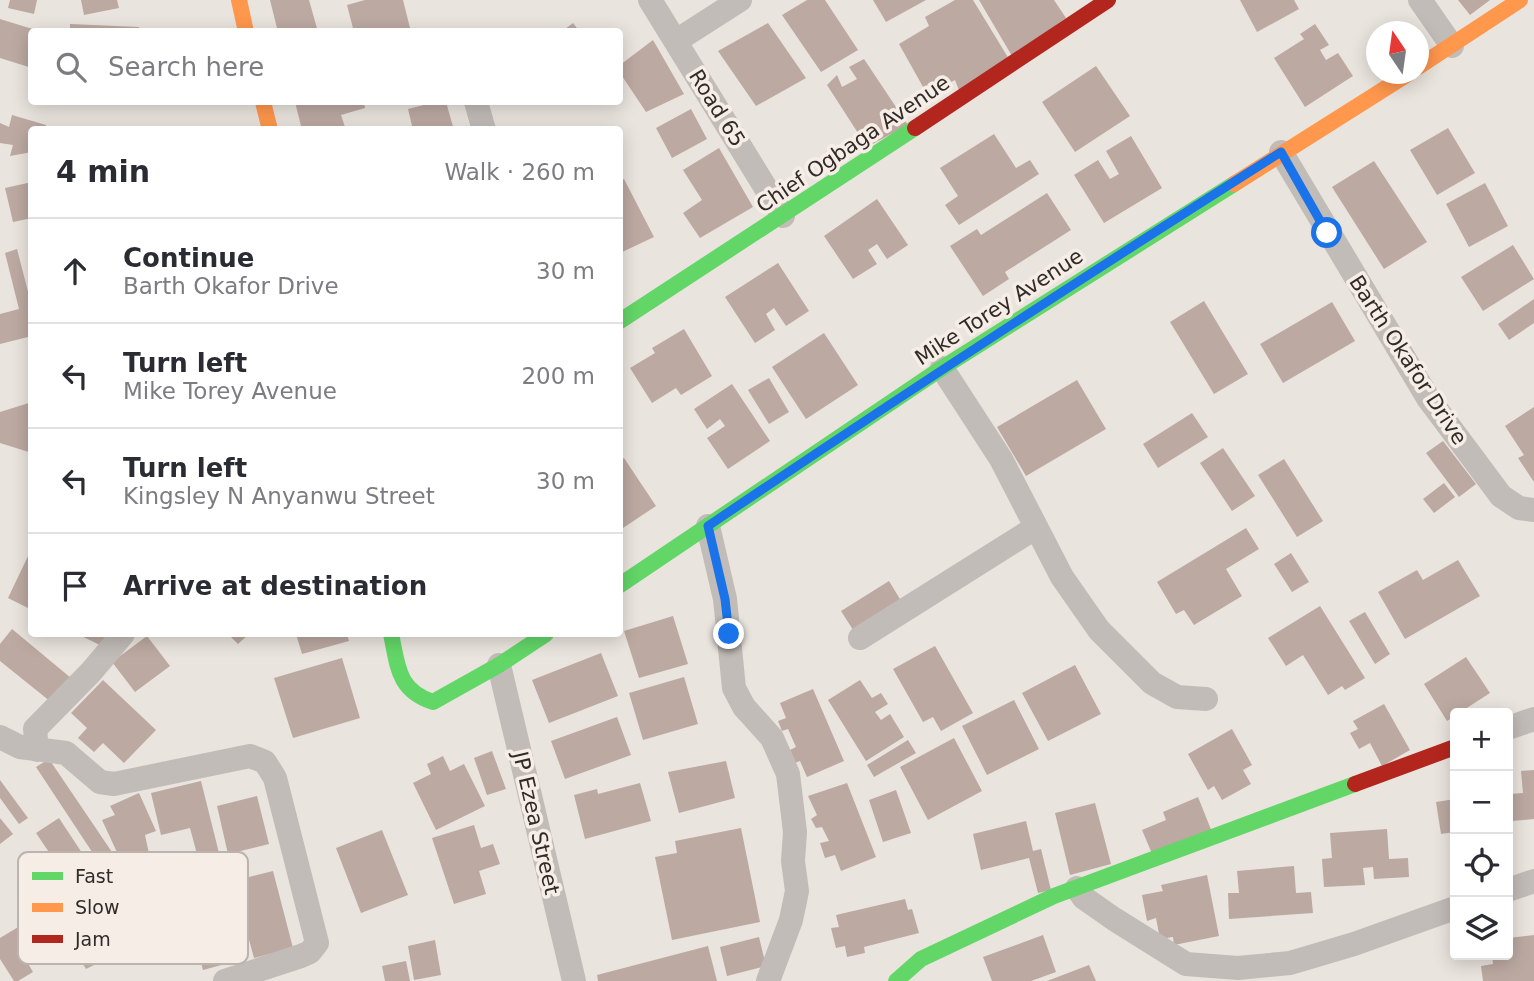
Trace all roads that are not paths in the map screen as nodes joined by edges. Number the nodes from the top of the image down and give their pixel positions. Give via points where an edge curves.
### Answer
1 (239, 0) edge
2 (650, 0) edge
3 (740, 0) edge
4 (1108, 0) edge
5 (1420, 0) edge
6 (1521, 0) edge
7 (245, 28) edge
8 (676, 41) junction
9 (1452, 46) junction
10 (1429, 61) edge
11 (1392, 84) edge
12 (264, 105) edge
13 (477, 105) edge
14 (269, 126) edge
15 (483, 126) edge
16 (1281, 152) junction
17 (783, 216) junction
18 (623, 319) edge
19 (942, 369) junction
20 (1534, 510) edge
21 (708, 526) junction
22 (1035, 528) junction
23 (623, 583) edge
24 (120, 637) edge
25 (392, 637) edge
26 (541, 637) edge
27 (860, 638) dead end
28 (499, 665) junction
29 (1206, 699) dead end
30 (1534, 719) edge
31 (1513, 726) edge
32 (0, 737) edge
33 (1450, 749) edge
34 (37, 750) junction
35 (1534, 881) edge
36 (1077, 888) junction
37 (1513, 888) edge
38 (1450, 910) edge
39 (225, 981) edge
40 (574, 981) edge
41 (768, 981) edge
42 (896, 981) edge

1 - 7 street
2 - 8 street, Road 65
3 - 8 street
4 - 17 street, Chief Ogbaga Avenue
5 - 9 street
6 - 9 street
8 - 17 street, Road 65
9 - 10 street
11 - 16 street, Mike Torey Avenue
12 - 14 street
13 - 15 street
16 - 19 street, Mike Torey Avenue
16 - 20 street, Barth Okafor Drive via 1428,398 1501,496 1519,508
17 - 18 street, Chief Ogbaga Avenue
19 - 21 street, Mike Torey Avenue
19 - 22 street via 1000,459
21 - 23 street, Mike Torey Avenue
21 - 41 street via 725,599 734,688 744,707 772,738 788,774 797,891
22 - 27 street
22 - 29 street via 1099,630 1152,682 1177,697
24 - 34 street via 35,729
25 - 28 street via 405,688 419,699 433,702
26 - 28 street
28 - 40 street, JP Ezea Street
30 - 31 street
32 - 34 street
33 - 36 street
34 - 39 street via 66,753 100,782 114,784 250,756 265,762 275,778 317,943 301,956
35 - 37 street
36 - 38 street via 1114,919 1186,964 1238,968 1290,963
36 - 42 street via 921,959

